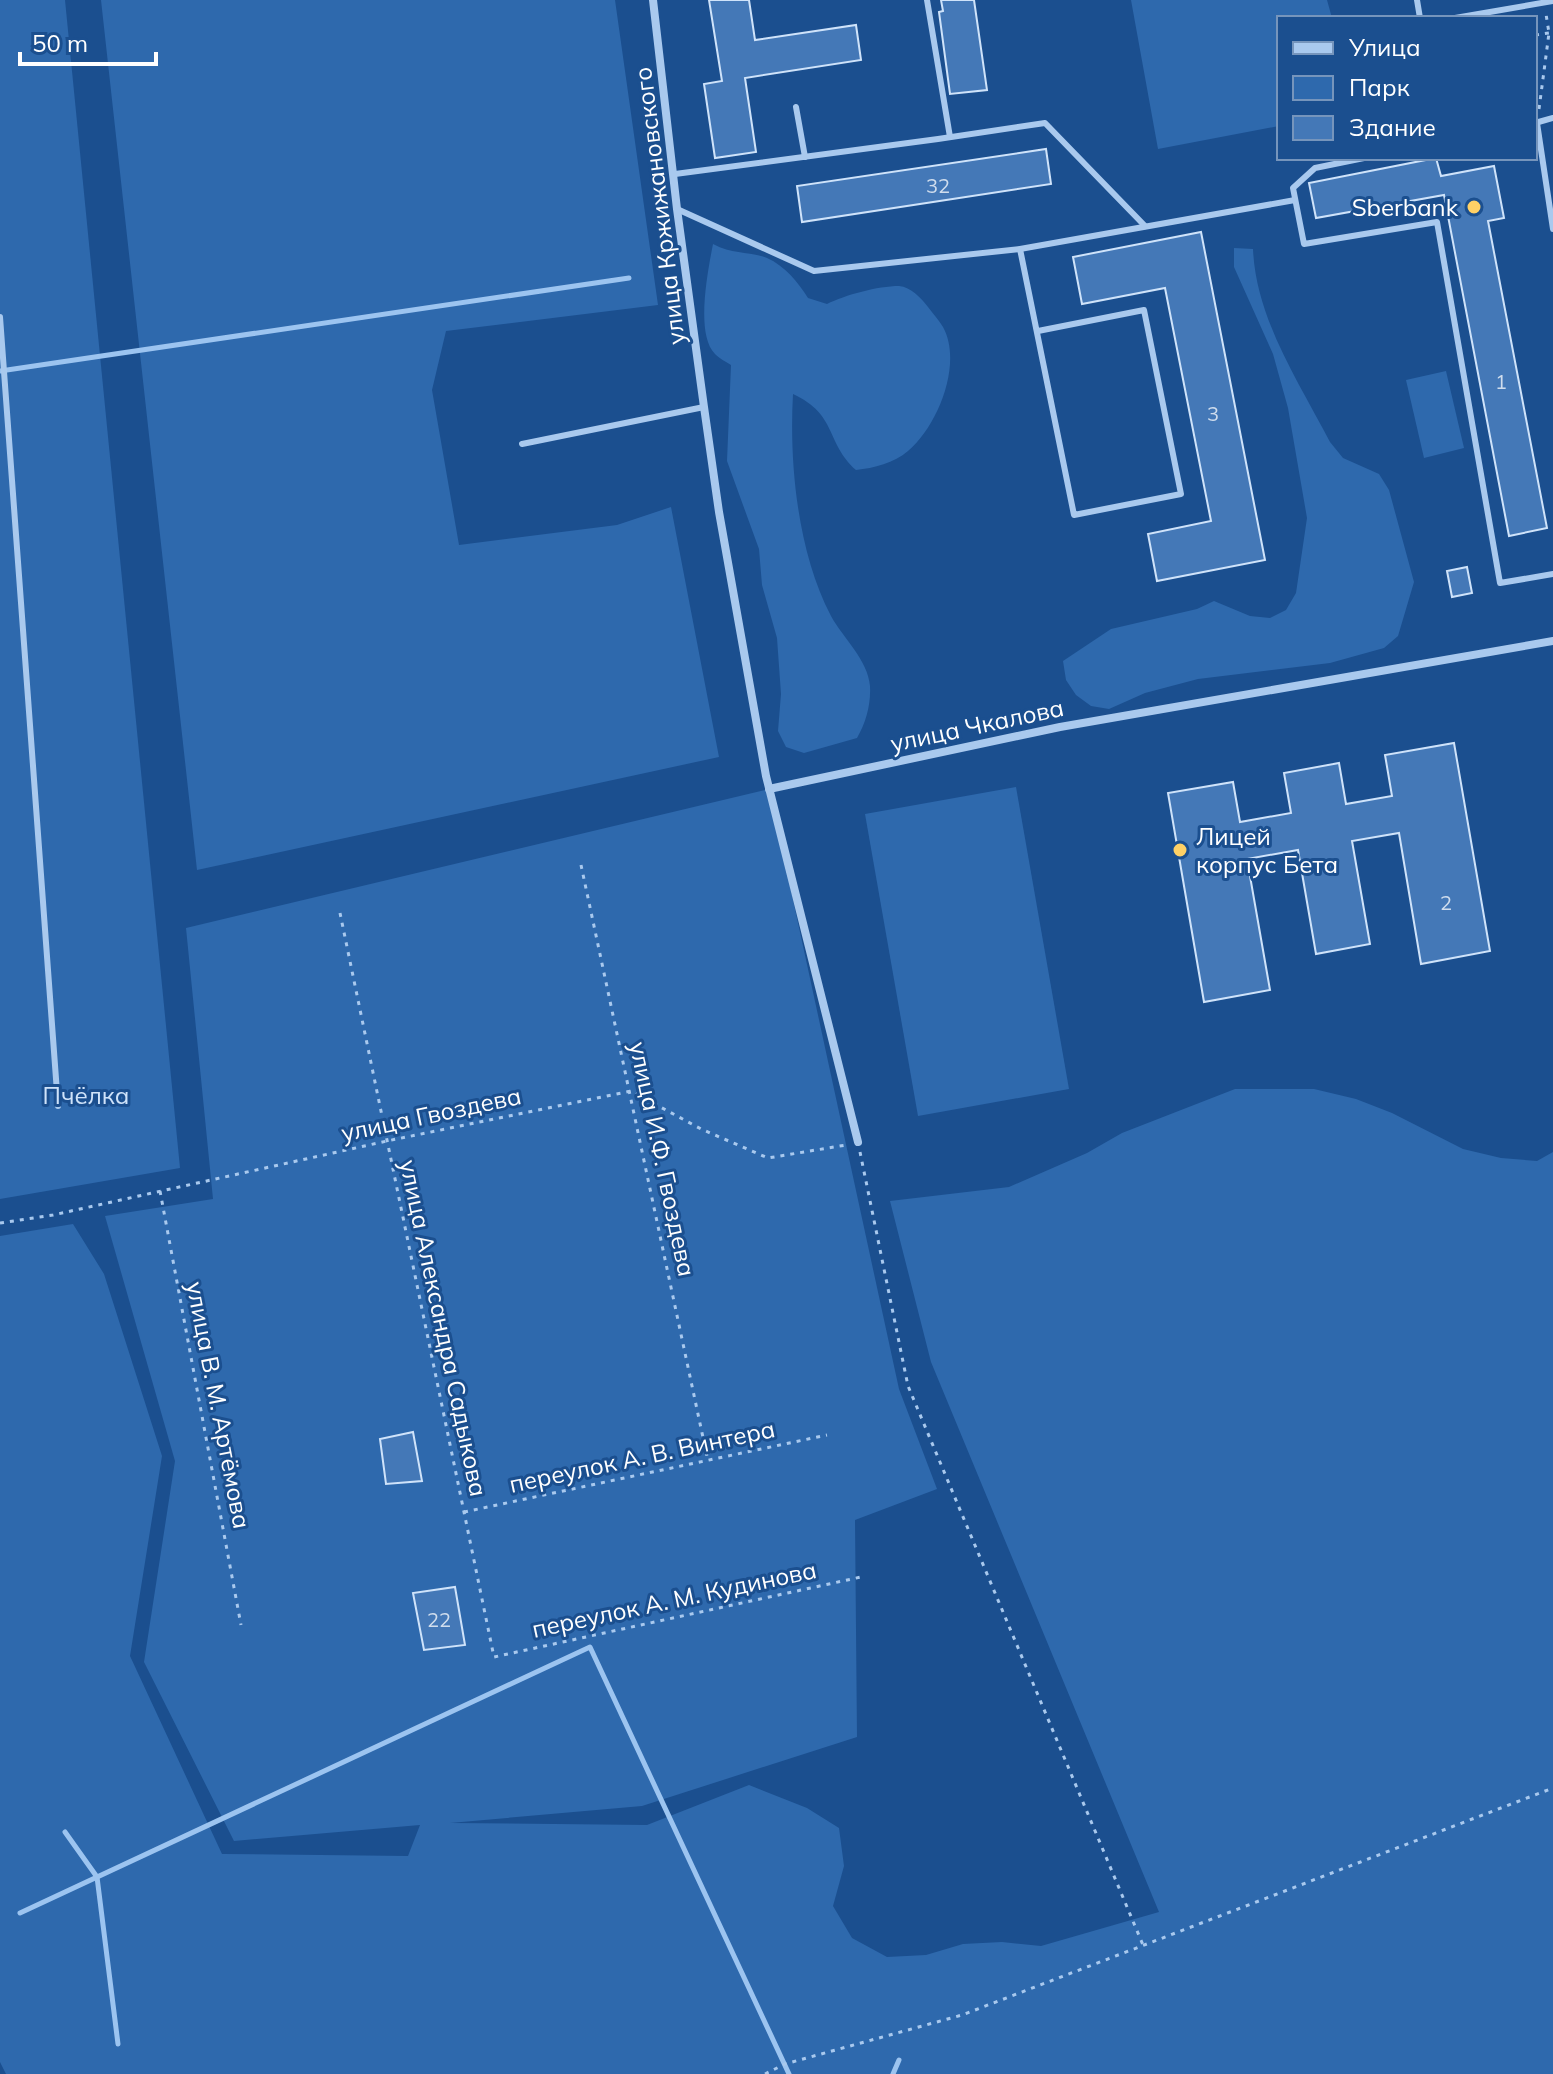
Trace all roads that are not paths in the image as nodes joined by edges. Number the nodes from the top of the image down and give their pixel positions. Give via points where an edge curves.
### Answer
1 (653, 0) edge
2 (927, 0) edge
3 (1553, 1) edge
4 (1466, 16) edge
5 (796, 107) dead end
6 (1537, 129) edge
7 (950, 137) junction
8 (805, 157) junction
9 (1354, 160) edge
10 (675, 174) junction
11 (1295, 200) junction
12 (677, 209) junction
13 (1145, 226) junction
14 (1553, 229) edge
15 (1020, 249) junction
16 (0, 317) edge
17 (1038, 331) junction
18 (704, 407) junction
19 (522, 444) dead end
20 (1553, 574) edge
21 (1553, 641) edge
22 (769, 789) junction
23 (58, 1106) dead end
24 (858, 1142) road end

1 - 10 street, улица Кржижановского
2 - 7 lane
3 - 4 lane
5 - 8 lane
6 - 14 lane
7 - 8 lane
7 - 13 lane via 1045,123
8 - 10 lane
9 - 11 lane via 1315,168 1293,188
10 - 12 street, улица Кржижановского
11 - 13 lane
11 - 20 lane via 1304,244 1437,222 1500,583
12 - 15 lane via 814,271
12 - 18 street, улица Кржижановского
13 - 15 lane
15 - 17 lane
16 - 23 lane
17 - 17 lane via 1144,310 1181,494 1074,515
18 - 19 lane
18 - 22 street, улица Кржижановского
21 - 22 street, улица Чкалова via 1060,727
22 - 24 street

